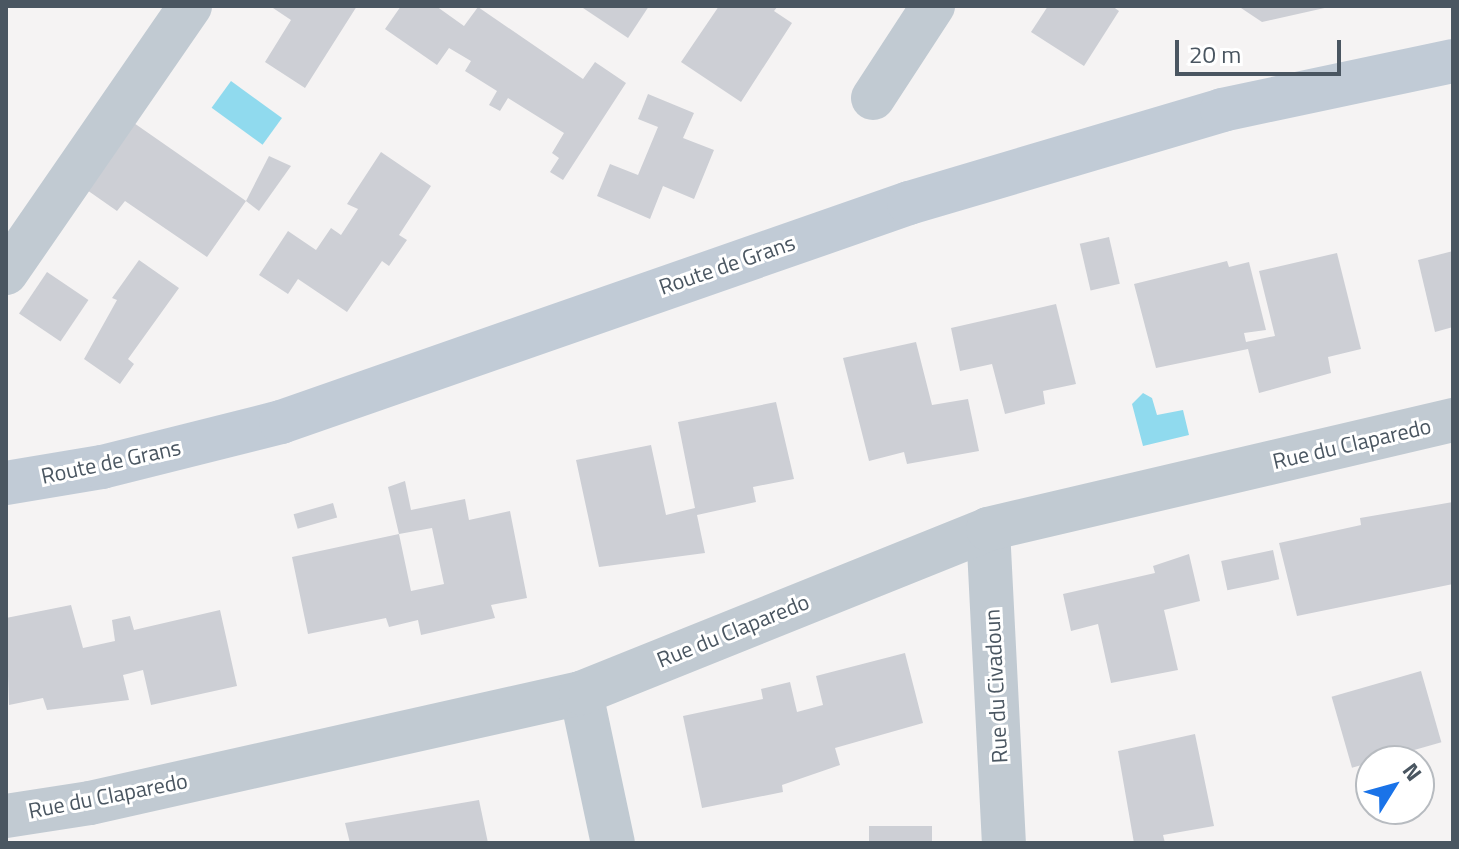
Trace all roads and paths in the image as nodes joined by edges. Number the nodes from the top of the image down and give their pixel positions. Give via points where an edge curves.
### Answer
1 (190, 6) edge
2 (933, 6) edge
3 (1453, 61) edge
4 (873, 98) dead end
5 (6, 273) edge
6 (1453, 420) edge
7 (6, 483) edge
8 (988, 529) junction
9 (581, 693) junction
10 (34, 823) edge
11 (613, 843) edge
12 (1004, 843) edge

1 - 5 street
2 - 4 street
3 - 7 street, Route de Grans via 1222,110 909,203 281,422 102,467
6 - 8 street, Rue du Claparedo
8 - 9 street, Rue du Claparedo
8 - 12 street, Rue du Civadoun
9 - 10 street, Rue du Claparedo
9 - 11 street

